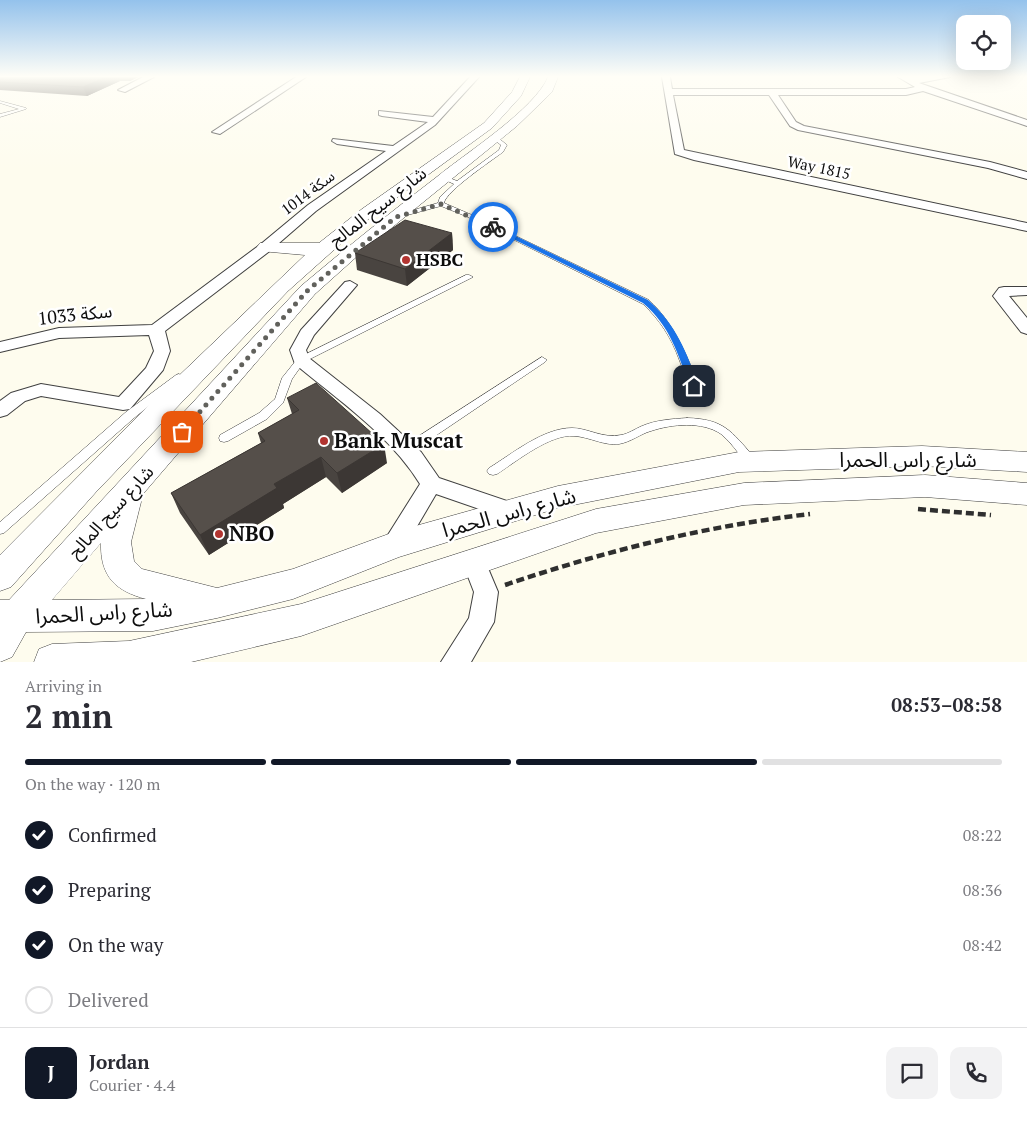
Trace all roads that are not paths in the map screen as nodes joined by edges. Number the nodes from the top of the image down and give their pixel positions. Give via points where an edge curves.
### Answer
1 (20, 108) edge
2 (255, 108) edge
3 (447, 108) edge
4 (505, 108) edge
5 (528, 108) edge
6 (671, 108) edge
7 (782, 108) edge
8 (982, 108) edge
9 (382, 114) dead end
10 (0, 116) edge
11 (435, 120) junction
12 (1027, 123) edge
13 (217, 132) dead end
14 (337, 141) dead end
15 (396, 149) junction
16 (1027, 176) edge
17 (452, 181) junction
18 (441, 204) junction
19 (396, 217) junction
20 (1027, 227) edge
21 (266, 247) junction
22 (324, 248) junction
23 (469, 277) dead end
24 (350, 285) dead end
25 (1027, 291) edge
26 (1027, 328) edge
27 (156, 330) junction
28 (223, 344) junction
29 (0, 347) edge
30 (302, 360) junction
31 (542, 360) dead end
32 (694, 386) dead end
33 (0, 410) edge
34 (224, 438) dead end
35 (406, 450) junction
36 (752, 462) junction
37 (1027, 462) edge
38 (493, 470) dead end
39 (431, 484) junction
40 (131, 490) junction
41 (1027, 494) edge
42 (511, 511) junction
43 (0, 529) edge
44 (394, 545) junction
45 (474, 561) junction
46 (0, 576) edge
47 (217, 603) junction
48 (5, 626) edge
49 (126, 661) edge
50 (52, 662) edge
51 (455, 662) edge

1 - 10 lane via 24,109
2 - 13 street
3 - 11 street, سكة 1014
4 - 22 street, شارع سيح المالح via 495,120 380,202
5 - 17 street, شارع سيح المالح
6 - 20 street, Way 1815 via 679,152
7 - 16 street via 793,124 801,128 990,165
8 - 12 street
9 - 11 street
11 - 15 street, سكة 1014
14 - 15 street
15 - 21 street, سكة 1014 via 312,208
17 - 18 lane
17 - 19 street, شارع سيح المالح
18 - 19 lane
18 - 32 lane via 646,302 662,316 676,337
19 - 40 street, شارع سيح المالح via 308,290
21 - 22 street via 294,250
21 - 27 street, سكة 1014
22 - 28 street, شارع سيح المالح
23 - 30 lane
24 - 30 street via 307,333 298,350
25 - 26 street via 1004,291 1001,296
27 - 29 street, سكة 1033 via 59,332
27 - 33 street via 162,351 154,370 123,404 41,390 18,397
28 - 43 lane via 130,415
28 - 46 street, شارع سيح المالح via 53,517
30 - 34 lane via 287,378 279,401 263,416
30 - 35 street
31 - 35 lane
35 - 39 street
36 - 37 street, شارع راس الحمرا via 922,456
36 - 38 lane via 725,432 715,426 666,423 616,440 595,439 579,432 555,435
36 - 42 street, شارع راس الحمرا via 558,497
39 - 42 street
39 - 44 street
40 - 47 street via 116,542 121,569 133,581
40 - 48 street, شارع سيح المالح
41 - 45 street, شارع راس الحمرا via 925,486 744,494 596,521
42 - 44 street, شارع راس الحمرا
44 - 47 street, شارع راس الحمرا via 293,584
45 - 49 street, شارع راس الحمرا via 302,620
45 - 51 street via 486,592 481,622
47 - 48 street, شارع راس الحمرا via 153,615
49 - 50 street, شارع راس الحمرا

